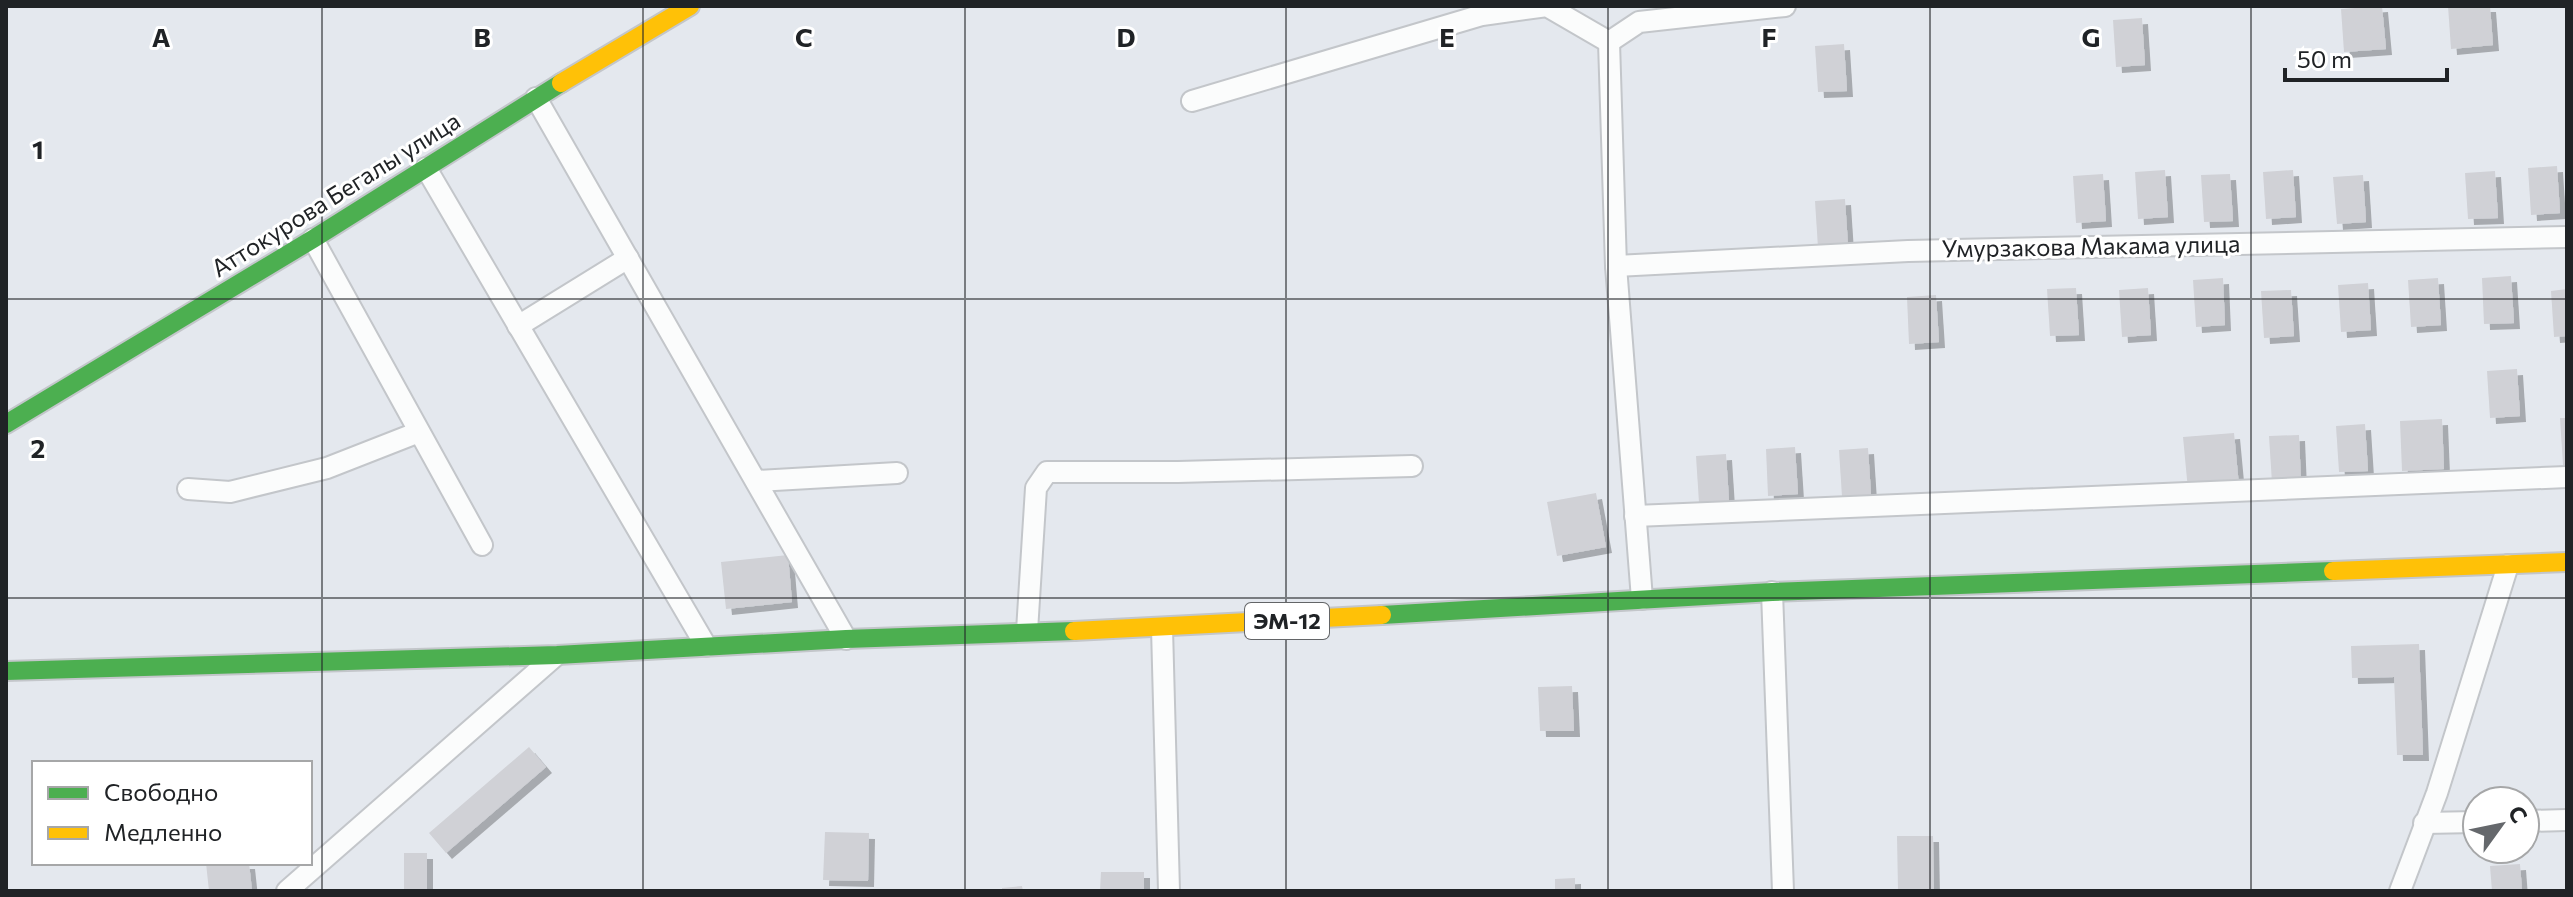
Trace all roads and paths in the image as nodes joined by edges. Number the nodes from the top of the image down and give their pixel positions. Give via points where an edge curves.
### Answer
1 (690, 6) edge
2 (1785, 6) edge
3 (1609, 42) junction
4 (536, 98) junction
5 (1192, 101) dead end
6 (426, 168) junction
7 (2567, 237) edge
8 (313, 239) junction
9 (628, 258) junction
10 (1616, 266) junction
11 (518, 326) junction
12 (6, 424) edge
13 (419, 432) junction
14 (1412, 466) dead end
15 (897, 473) dead end
16 (2567, 477) edge
17 (756, 481) junction
18 (188, 489) dead end
19 (1635, 516) junction
20 (482, 545) dead end
21 (2567, 562) edge
22 (2508, 565) junction
23 (1772, 592) junction
24 (1642, 599) junction
25 (1162, 628) junction
26 (1027, 631) junction
27 (846, 639) junction
28 (706, 646) junction
29 (557, 655) junction
30 (6, 671) edge
31 (2567, 820) edge
32 (2541, 821) edge
33 (2461, 822) edge
34 (2424, 823) junction
35 (287, 891) edge
36 (1169, 891) edge
37 (1783, 891) edge
38 (2400, 891) edge

1 - 4 main road, Аттокурова Бегалы улица
2 - 3 street via 1639,22
3 - 5 street via 1547,6 1482,15
3 - 10 street
4 - 6 main road, Аттокурова Бегалы улица
4 - 9 street
6 - 8 main road, Аттокурова Бегалы улица
6 - 11 street
7 - 10 street, Умурзакова Макама улица via 1908,251
8 - 12 main road, Аттокурова Бегалы улица
8 - 13 street
9 - 11 street
9 - 17 street
10 - 19 street
11 - 28 street
13 - 18 street via 327,468 230,492
13 - 20 street
14 - 26 street via 1047,472 1036,488
15 - 17 street
16 - 19 street
17 - 27 street
19 - 24 street
21 - 22 main road, ЭМ-12
22 - 23 main road, ЭМ-12
22 - 34 street
23 - 24 main road, ЭМ-12
23 - 37 street
24 - 25 main road, ЭМ-12
25 - 26 main road, ЭМ-12
25 - 36 street
26 - 27 main road, ЭМ-12
27 - 28 main road, ЭМ-12
28 - 29 main road, ЭМ-12
29 - 30 main road, ЭМ-12
29 - 35 street
31 - 32 street
33 - 34 street
34 - 38 street

